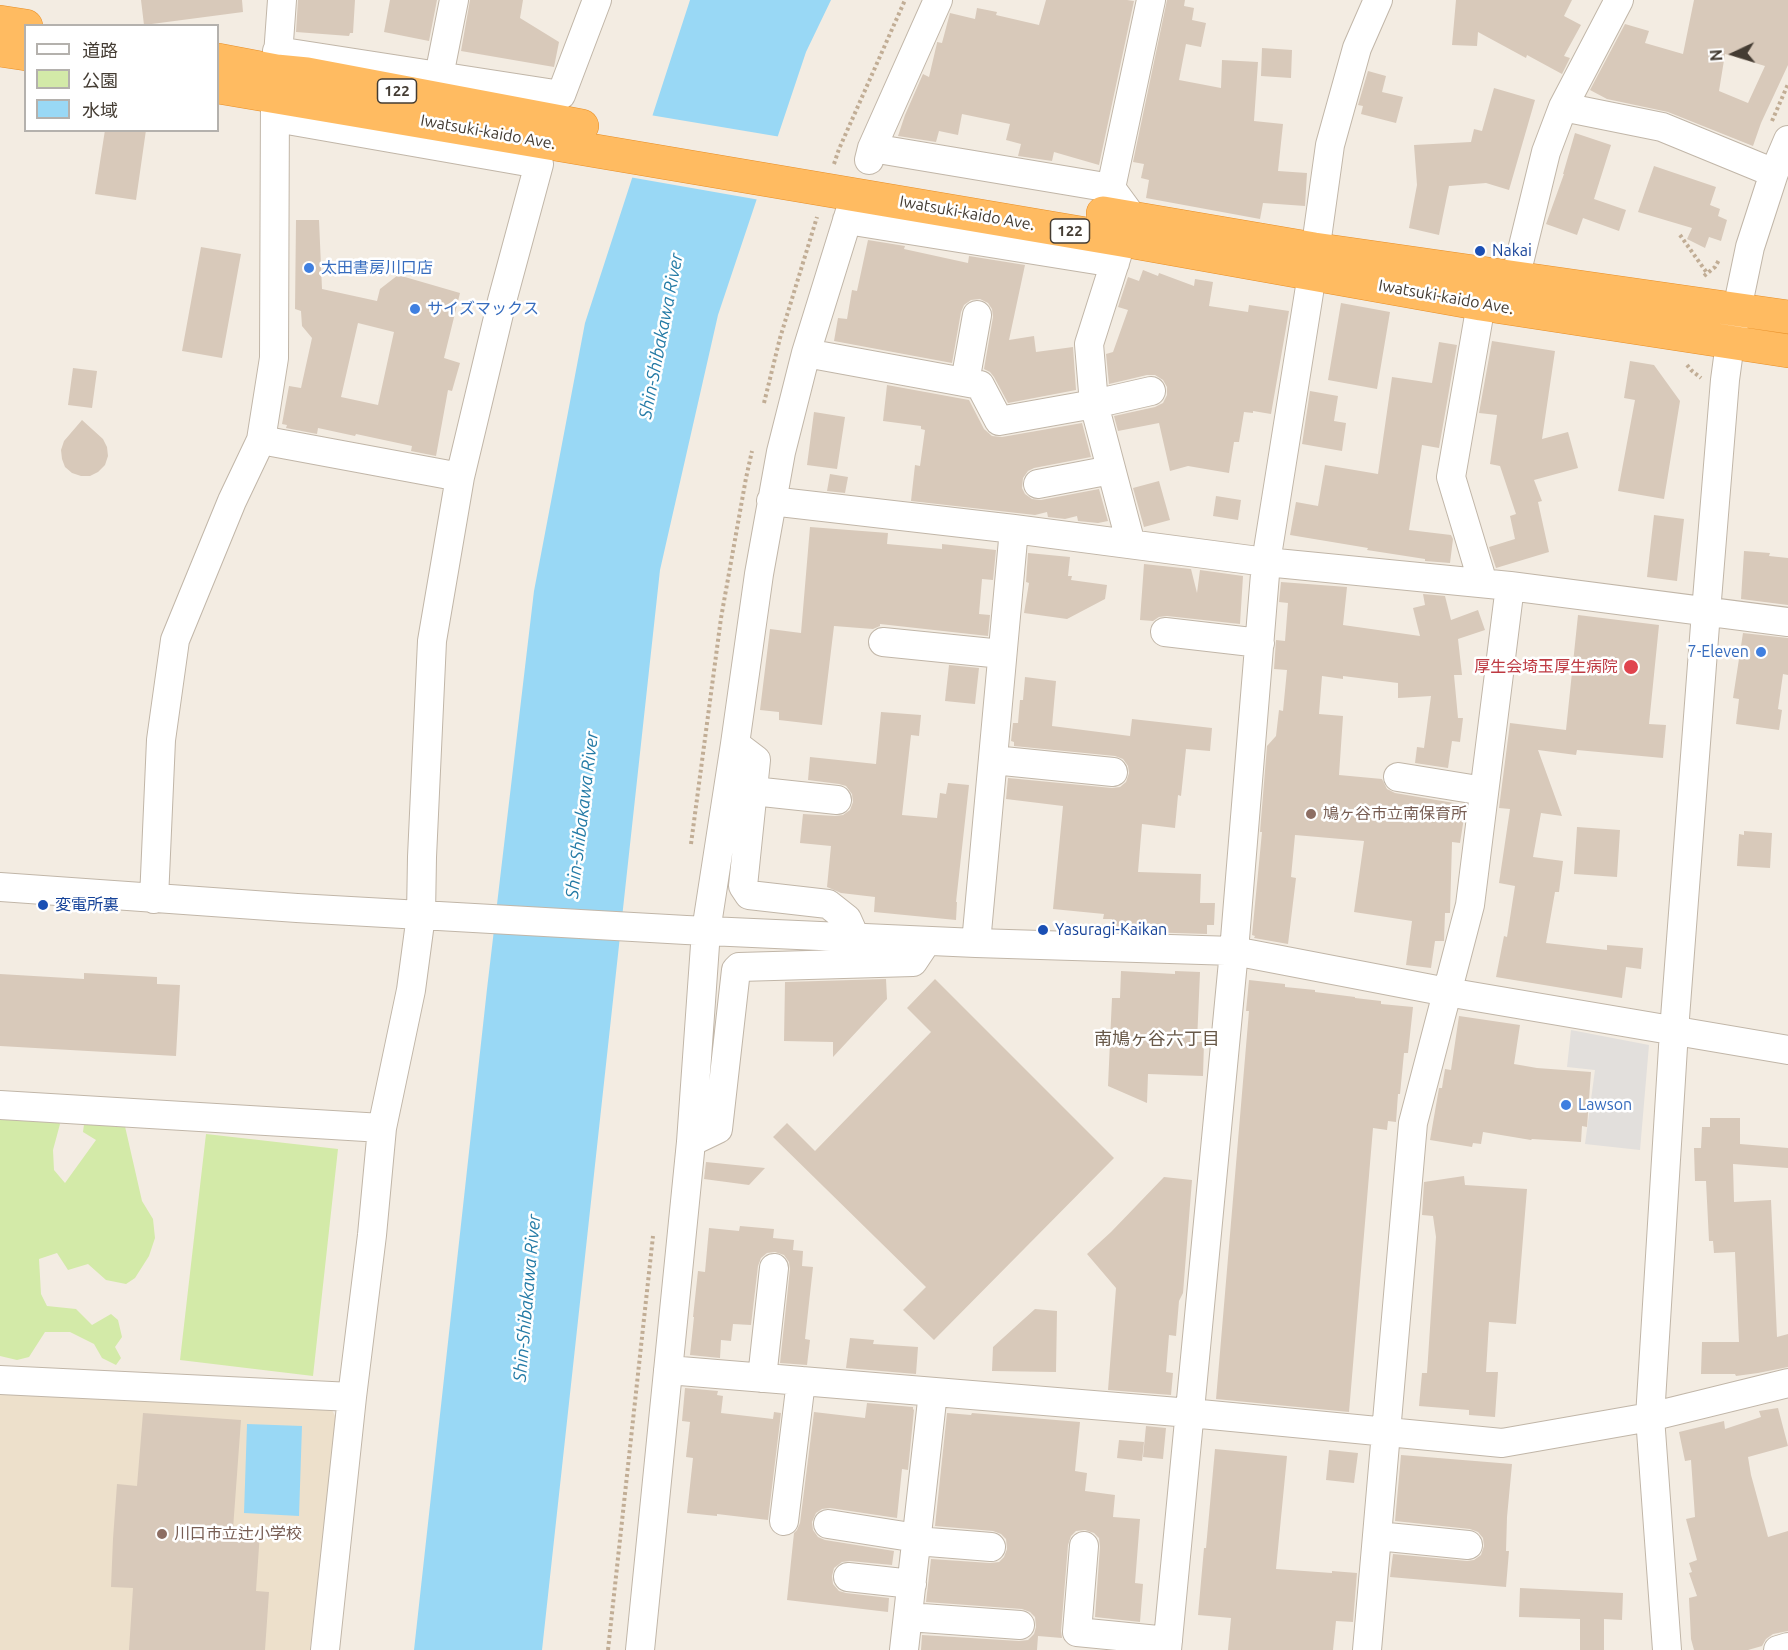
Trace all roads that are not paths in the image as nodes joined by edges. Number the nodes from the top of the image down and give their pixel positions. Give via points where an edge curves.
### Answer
1 (282, 0) edge
2 (454, 0) edge
3 (597, 0) edge
4 (938, 0) edge
5 (1151, 0) edge
6 (1378, 0) edge
7 (1620, 0) edge
8 (0, 22) edge
9 (24, 27) edge
10 (0, 50) edge
11 (24, 54) edge
12 (219, 60) edge
13 (439, 76) junction
14 (276, 84) junction
15 (219, 87) edge
16 (1563, 107) junction
17 (1780, 130) edge
18 (1774, 173) junction
19 (1111, 188) junction
20 (839, 197) junction
21 (1123, 240) junction
22 (1313, 261) junction
23 (1515, 279) junction
24 (1481, 304) junction
25 (1736, 309) junction
26 (977, 315) dead end
27 (1788, 317) edge
28 (1730, 343) junction
29 (1788, 351) edge
30 (807, 353) junction
31 (965, 382) junction
32 (1151, 391) dead end
33 (1094, 404) junction
34 (261, 440) junction
35 (1111, 470) junction
36 (460, 477) junction
37 (1038, 484) dead end
38 (771, 501) junction
39 (1014, 529) junction
40 (1131, 544) junction
41 (1266, 562) junction
42 (1496, 584) junction
43 (1706, 612) junction
44 (1788, 622) edge
45 (1165, 632) dead end
46 (883, 642) dead end
47 (1260, 643) junction
48 (1002, 654) junction
49 (735, 744) junction
50 (993, 760) junction
51 (1113, 772) dead end
52 (1398, 777) dead end
53 (753, 791) junction
54 (1484, 791) junction
55 (837, 800) dead end
56 (0, 887) edge
57 (154, 899) junction
58 (428, 915) junction
59 (696, 930) junction
60 (855, 937) junction
61 (927, 940) junction
62 (976, 943) junction
63 (1234, 951) junction
64 (1447, 992) junction
65 (1674, 1031) junction
66 (1788, 1050) edge
67 (0, 1105) edge
68 (382, 1128) junction
69 (691, 1142) junction
70 (774, 1268) dead end
71 (668, 1370) junction
72 (762, 1378) junction
73 (0, 1380) edge
74 (801, 1381) junction
75 (1788, 1383) edge
76 (933, 1392) junction
77 (352, 1397) junction
78 (1190, 1413) junction
79 (1650, 1417) junction
80 (1387, 1432) junction
81 (784, 1521) dead end
82 (828, 1524) dead end
83 (1377, 1536) junction
84 (917, 1539) junction
85 (1468, 1545) dead end
86 (1084, 1546) dead end
87 (991, 1547) dead end
88 (848, 1576) dead end
89 (912, 1584) junction
90 (908, 1617) junction
91 (1020, 1625) dead end
92 (1168, 1645) edge
93 (1788, 1647) edge
94 (325, 1650) edge
95 (640, 1650) edge
96 (904, 1650) edge
97 (1367, 1650) edge
98 (1667, 1650) edge
99 (1778, 1650) edge

1 - 14 street
2 - 13 street
3 - 13 street via 561,95
4 - 19 street via 870,154
5 - 19 street
6 - 22 street via 1357,48 1330,145
7 - 16 street
8 - 9 highway
10 - 11 highway
12 - 14 highway, Iwatsuki-kaido Ave. / 122
13 - 14 street
14 - 15 highway, Iwatsuki-kaido Ave. / 122
14 - 20 highway, Iwatsuki-kaido Ave. / 122 via 307,74
14 - 34 street via 274,358
14 - 36 street via 539,164
16 - 18 street via 1662,127
16 - 23 street via 1546,152
17 - 18 street
18 - 25 street via 1750,247
19 - 21 street
20 - 21 highway, Iwatsuki-kaido Ave. / 122
20 - 21 street
20 - 30 street
21 - 22 highway, Iwatsuki-kaido Ave. / 122
21 - 33 street via 1089,344
22 - 23 highway, Iwatsuki-kaido Ave. / 122
22 - 24 highway, Iwatsuki-kaido Ave. / 122
22 - 41 street
23 - 25 highway, Iwatsuki-kaido Ave. / 122
24 - 28 highway, Iwatsuki-kaido Ave. / 122
24 - 42 street via 1450,477
25 - 27 highway, Iwatsuki-kaido Ave. / 122
25 - 28 street
26 - 31 street
28 - 29 highway, Iwatsuki-kaido Ave. / 122
28 - 43 street
30 - 31 street
30 - 38 street
31 - 33 street via 980,385 999,421
32 - 33 street
33 - 35 street
34 - 36 street
34 - 57 street via 175,640 161,740
35 - 37 street
35 - 40 street
36 - 58 street via 432,641 423,821
38 - 39 street
38 - 49 street
39 - 40 street
39 - 48 street
40 - 41 street
41 - 42 street
41 - 47 street
42 - 43 street
42 - 54 street
43 - 44 street
43 - 65 street
45 - 47 street
46 - 48 street
47 - 63 street
48 - 50 street
49 - 53 street via 756,760
49 - 59 street
50 - 51 street
50 - 62 street
52 - 54 street
53 - 55 street
53 - 60 street via 743,886 749,895 828,904 847,919
54 - 64 street via 1470,905
56 - 57 street
57 - 58 street
58 - 59 street
58 - 68 street
59 - 60 street
59 - 69 street
60 - 61 street
61 - 62 street
61 - 69 street via 913,962 739,967 718,1129
62 - 63 street
63 - 64 street
63 - 78 street
64 - 65 street
64 - 80 street via 1413,1123
65 - 66 street
65 - 79 street
67 - 68 street
68 - 77 street
69 - 71 street
70 - 72 street
71 - 72 street
71 - 95 street
72 - 74 street
73 - 77 street
74 - 76 street
74 - 81 street
75 - 79 street
76 - 78 street
76 - 84 street
77 - 94 street
78 - 80 street
78 - 92 street
79 - 80 street via 1502,1443
79 - 98 street
80 - 83 street
82 - 84 street
83 - 85 street
83 - 97 street
84 - 87 street
84 - 89 street
86 - 92 street via 1077,1632
88 - 89 street
89 - 90 street
90 - 91 street
90 - 96 street
93 - 99 street

